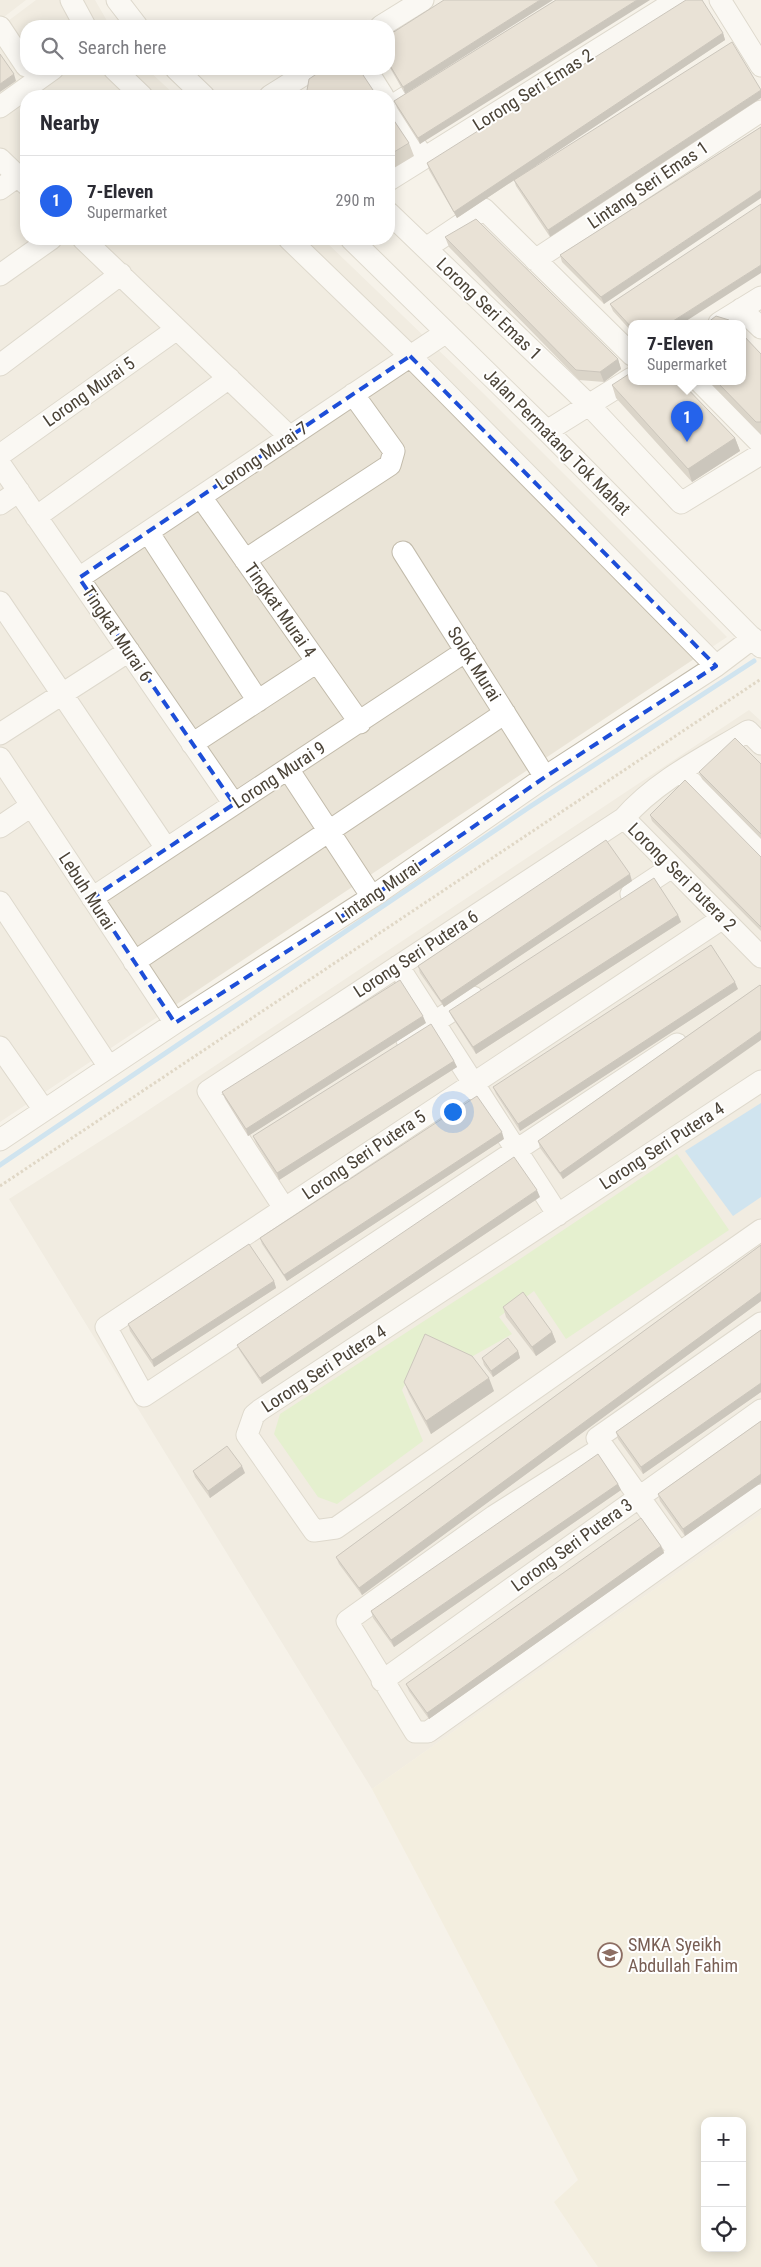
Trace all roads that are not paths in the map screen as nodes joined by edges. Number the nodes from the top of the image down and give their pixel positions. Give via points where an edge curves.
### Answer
1 (71, 0) edge
2 (116, 0) edge
3 (423, 0) edge
4 (677, 0) edge
5 (720, 0) edge
6 (82, 20) edge
7 (131, 20) edge
8 (391, 20) edge
9 (0, 27) edge
10 (20, 51) edge
11 (761, 66) edge
12 (32, 75) edge
13 (120, 75) edge
14 (182, 75) edge
15 (304, 75) edge
16 (370, 75) edge
17 (439, 76) edge
18 (136, 90) edge
19 (198, 90) edge
20 (283, 90) edge
21 (379, 90) edge
22 (395, 99) edge
23 (0, 107) edge
24 (761, 111) edge
25 (395, 115) edge
26 (424, 158) junction
27 (0, 159) edge
28 (395, 176) edge
29 (20, 178) edge
30 (20, 181) edge
31 (0, 190) edge
32 (395, 219) edge
33 (43, 245) edge
34 (90, 245) edge
35 (295, 245) edge
36 (357, 245) edge
37 (426, 248) junction
38 (536, 260) junction
39 (121, 274) junction
40 (0, 275) edge
41 (761, 297) edge
42 (741, 309) junction
43 (724, 320) edge
44 (761, 328) edge
45 (177, 329) junction
46 (445, 333) junction
47 (628, 351) edge
48 (410, 356) junction
49 (0, 365) edge
50 (230, 378) junction
51 (628, 381) edge
52 (704, 385) edge
53 (353, 394) junction
54 (589, 405) junction
55 (547, 431) junction
56 (290, 437) junction
57 (761, 444) edge
58 (761, 454) edge
59 (0, 455) edge
60 (0, 464) edge
61 (19, 491) junction
62 (201, 497) junction
63 (0, 504) edge
64 (36, 517) junction
65 (148, 532) junction
66 (402, 552) dead end
67 (245, 560) junction
68 (79, 578) junction
69 (0, 602) edge
70 (757, 642) edge
71 (128, 651) junction
72 (466, 651) junction
73 (317, 662) junction
74 (716, 666) junction
75 (62, 694) junction
76 (258, 701) junction
77 (505, 713) junction
78 (360, 723) junction
79 (0, 734) edge
80 (754, 737) edge
81 (192, 744) junction
82 (0, 758) edge
83 (288, 769) junction
84 (680, 772) junction
85 (545, 776) junction
86 (234, 804) junction
87 (31, 806) junction
88 (624, 818) junction
89 (0, 827) edge
90 (328, 831) junction
91 (166, 848) junction
92 (761, 851) edge
93 (672, 867) junction
94 (372, 897) junction
95 (92, 898) junction
96 (0, 902) edge
97 (615, 904) edge
98 (723, 918) junction
99 (761, 957) edge
100 (134, 962) junction
101 (398, 966) junction
102 (492, 984) edge
103 (435, 1022) junction
104 (175, 1023) junction
105 (696, 1031) edge
106 (0, 1047) edge
107 (393, 1049) edge
108 (109, 1067) junction
109 (761, 1081) edge
110 (474, 1083) junction
111 (44, 1110) junction
112 (0, 1140) edge
113 (518, 1150) junction
114 (284, 1208) junction
115 (558, 1215) junction
116 (761, 1230) edge
117 (761, 1323) edge
118 (761, 1410) edge
119 (603, 1447) junction
120 (761, 1495) edge
121 (639, 1497) junction
122 (679, 1553) junction
123 (382, 1681) junction

1 - 6 street
2 - 7 street
3 - 8 street
4 - 26 street, Lorong Seri Emas 2
5 - 11 street
9 - 10 street
12 - 23 street
13 - 18 street
14 - 19 street
15 - 20 street
16 - 21 street
17 - 22 street
24 - 38 street, Lintang Seri Emas 1
25 - 26 street
26 - 28 street, Lorong Seri Emas 2
27 - 29 street
30 - 31 street
32 - 37 street, Lorong Seri Emas 1
33 - 40 street
34 - 39 street
35 - 48 street
36 - 46 street, Jalan Permatang Tok Mahat
37 - 38 street via 484,209
37 - 54 street, Lorong Seri Emas 1
38 - 47 street
39 - 45 street
39 - 49 street
41 - 42 street
42 - 43 street
42 - 44 street
45 - 50 street
45 - 59 street, Lorong Murai 5
46 - 48 street, Lorong Murai 7
46 - 55 street, Jalan Permatang Tok Mahat
48 - 53 street, Lorong Murai 7
48 - 74 street
50 - 56 street
50 - 64 street
51 - 54 street
52 - 57 street
53 - 56 street, Lorong Murai 7
53 - 67 street via 394,450 390,465
54 - 55 street
54 - 58 street, Lorong Seri Emas 1 via 681,503
55 - 70 street, Jalan Permatang Tok Mahat
56 - 62 street, Lorong Murai 7
60 - 61 street, Tingkat Murai 6
61 - 63 street
61 - 64 street, Tingkat Murai 6
62 - 65 street, Lorong Murai 7
62 - 67 street, Tingkat Murai 4
64 - 68 street, Tingkat Murai 6
65 - 68 street, Lorong Murai 7
65 - 76 street
66 - 72 street, Solok Murai
67 - 73 street, Tingkat Murai 4
68 - 71 street, Tingkat Murai 6
69 - 75 street
70 - 74 street, Lintang Murai
71 - 75 street
71 - 81 street, Tingkat Murai 6
72 - 77 street, Solok Murai
72 - 78 street, Lorong Murai 9
73 - 76 street
73 - 78 street, Tingkat Murai 4
74 - 85 street, Lintang Murai
75 - 79 street
75 - 91 street
76 - 81 street
77 - 85 street, Solok Murai
77 - 90 street
78 - 83 street, Lorong Murai 9
80 - 84 street, Lorong Seri Putera 6
81 - 86 street, Tingkat Murai 6
82 - 87 street, Lebuh Murai
83 - 86 street, Lorong Murai 9
83 - 90 street
84 - 88 street, Lorong Seri Putera 6 via 640,800
84 - 92 street
85 - 94 street, Lintang Murai
86 - 91 street, Lorong Murai 9
87 - 89 street
87 - 95 street, Lebuh Murai
88 - 93 street, Lorong Seri Putera 2
88 - 101 street, Lorong Seri Putera 6
90 - 94 street
90 - 100 street
91 - 95 street, Lorong Murai 9
93 - 97 street
93 - 98 street, Lorong Seri Putera 2
94 - 104 street, Lintang Murai
95 - 100 street, Lebuh Murai
96 - 108 street
98 - 99 street, Lorong Seri Putera 2
98 - 110 street, Lorong Seri Putera 5
100 - 104 street, Lebuh Murai
101 - 103 street
101 - 114 street, Lorong Seri Putera 6 via 208,1090 252,1141
102 - 103 street
103 - 107 street
103 - 110 street
104 - 108 street, Lintang Murai
105 - 113 street
106 - 111 street
108 - 111 street, Lintang Murai
109 - 115 street, Lorong Seri Putera 4
110 - 113 street
110 - 114 street, Lorong Seri Putera 5
111 - 112 street, Lintang Murai
113 - 114 street, Lorong Seri Putera 5 via 144,1396 106,1327
113 - 115 street
115 - 116 street, Lorong Seri Putera 4 via 254,1415 247,1435 314,1531 336,1528
117 - 119 street via 597,1438
118 - 121 street, Lorong Seri Putera 3
119 - 121 street
119 - 123 street via 494,1516 347,1622
120 - 122 street
121 - 122 street
121 - 123 street, Lorong Seri Putera 3
122 - 123 street via 428,1732 415,1732

